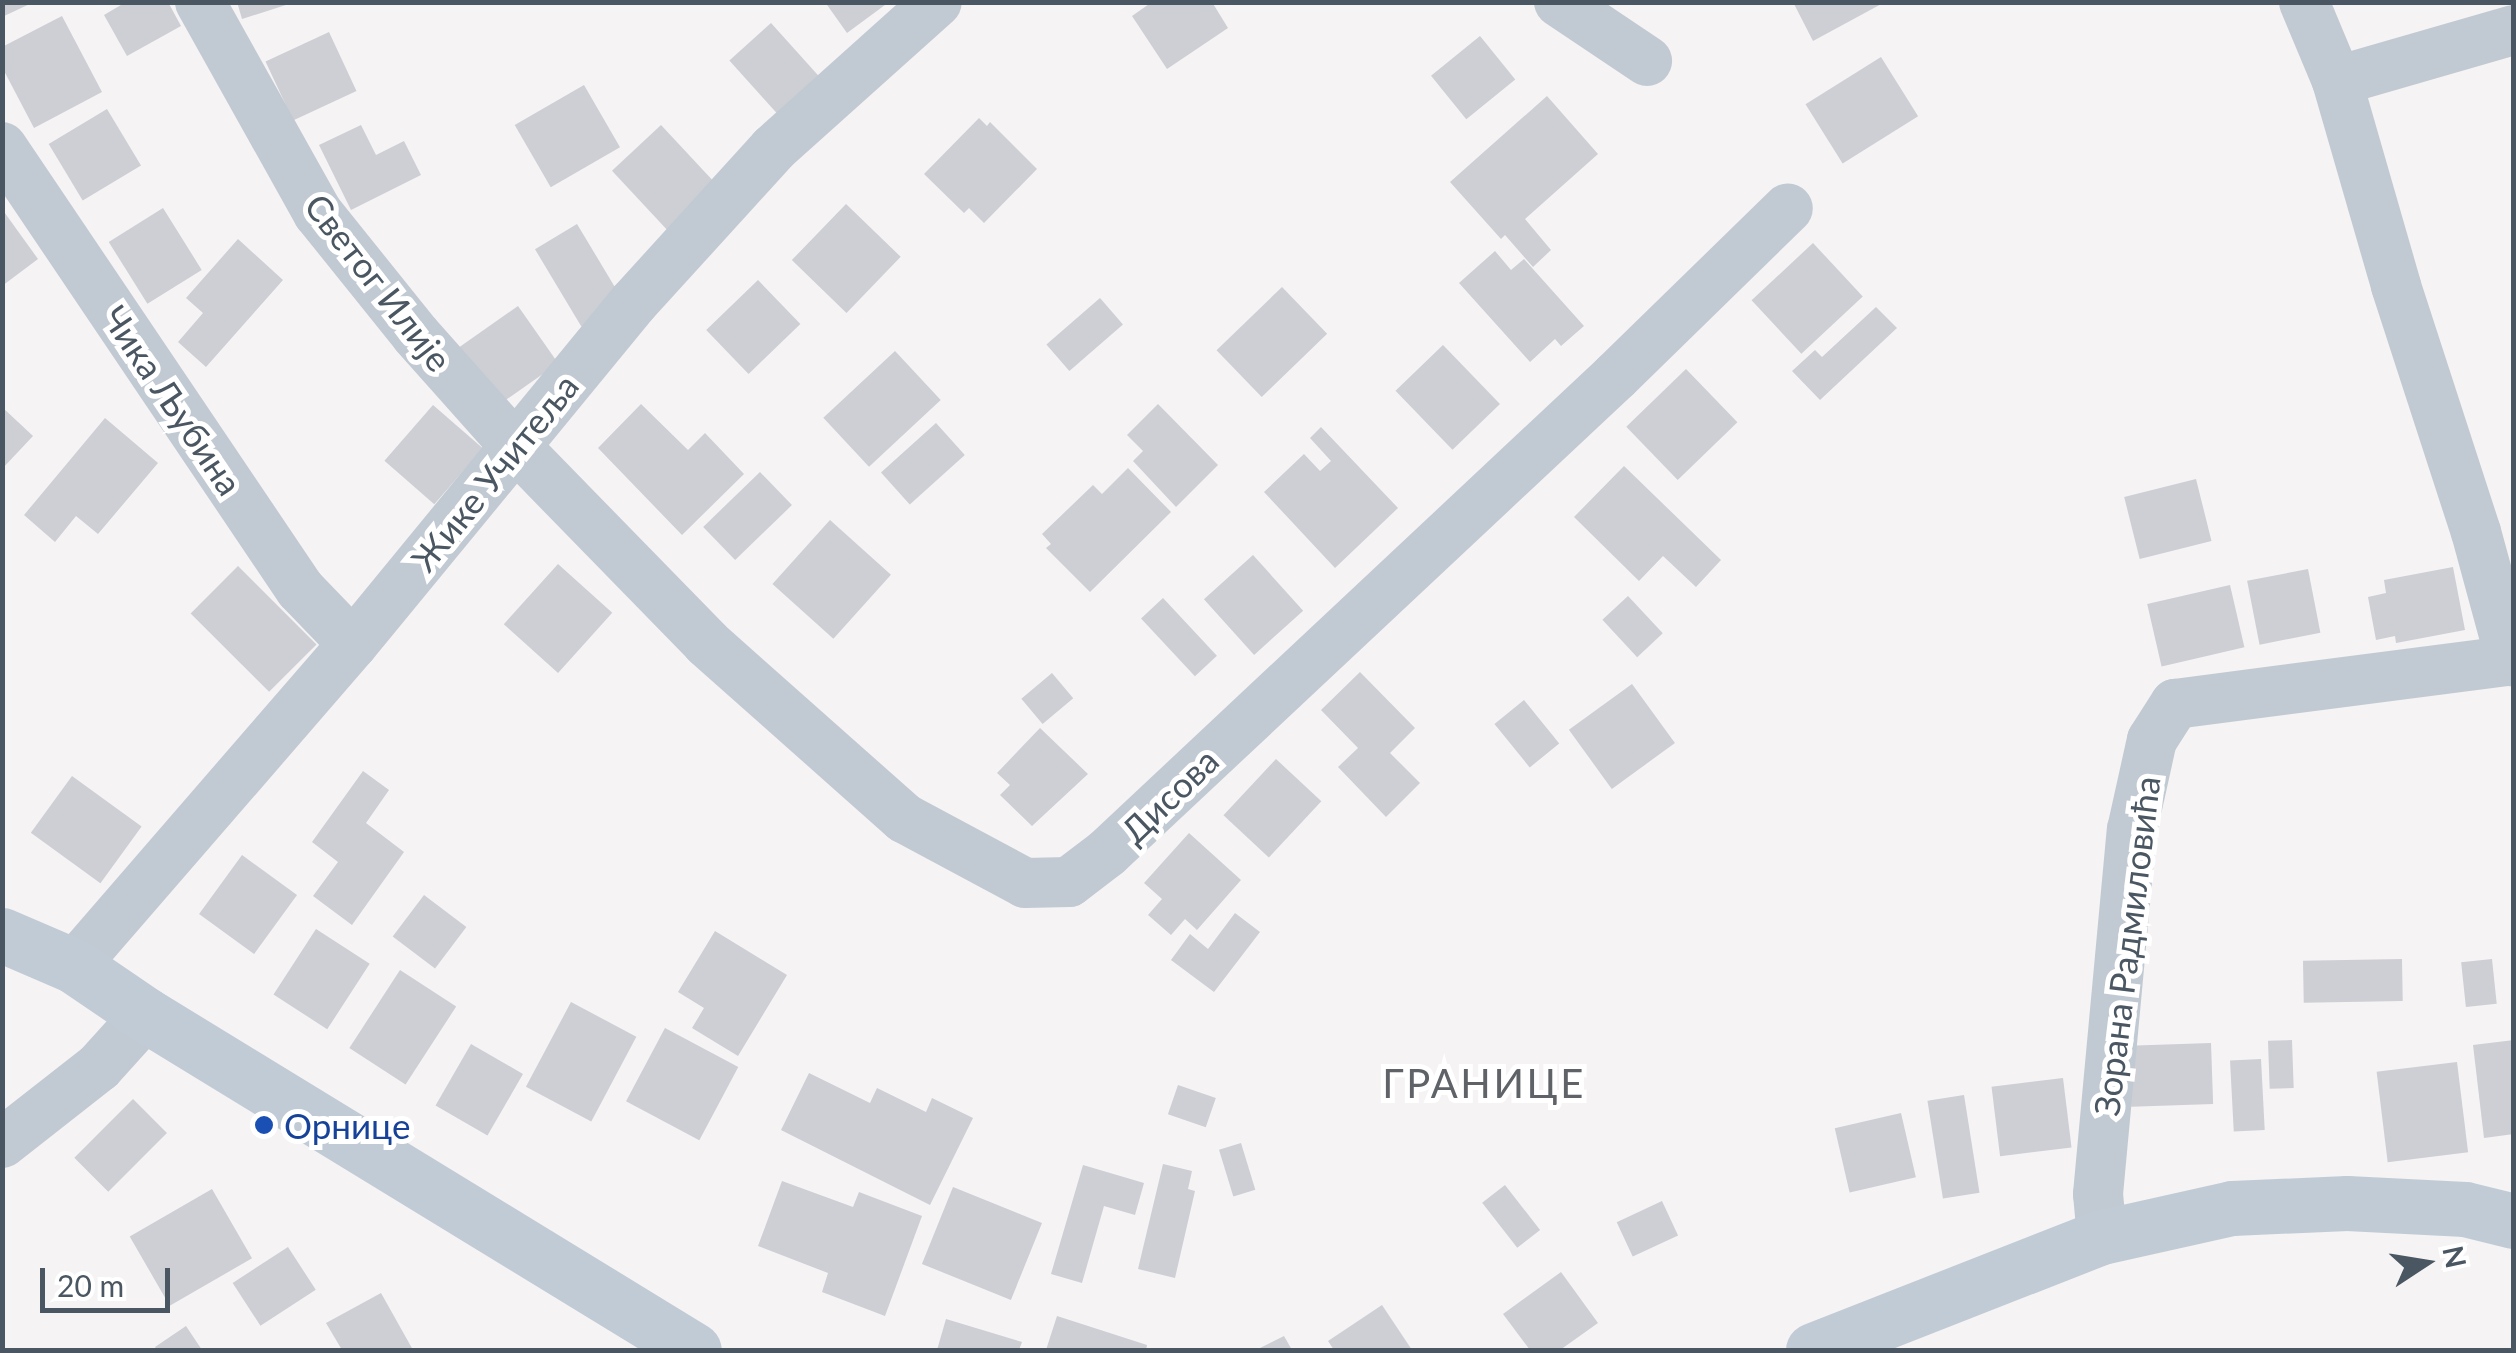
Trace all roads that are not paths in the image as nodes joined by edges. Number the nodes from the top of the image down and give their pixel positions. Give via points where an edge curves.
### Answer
1 (200, 2) edge
2 (938, 2) edge
3 (1559, 2) edge
4 (2304, 2) edge
5 (2514, 30) edge
6 (1647, 60) dead end
7 (2337, 81) junction
8 (2, 147) edge
9 (1788, 208) dead end
10 (515, 446) junction
11 (353, 644) junction
12 (2512, 661) edge
13 (2, 935) edge
14 (74, 966) junction
15 (146, 1015) junction
16 (2, 1143) edge
17 (2514, 1221) edge
18 (2102, 1238) junction
19 (694, 1350) edge
20 (1813, 1350) edge

1 - 10 street, Светог Илије via 318,213
2 - 10 street, Жике Учитеља via 774,148
3 - 6 street
4 - 7 street
5 - 7 street
7 - 12 street
8 - 11 street, Чика Љубина via 300,589
9 - 10 street, Дисова via 1070,882 1024,882 904,818 708,642
10 - 11 street, Жике Учитеља
11 - 14 street, Жике Учитеља
12 - 18 street, Зорана Радмиловића via 2175,704 2152,740 2132,830 2098,1194
13 - 14 street
14 - 15 street
15 - 16 street via 99,1066
15 - 19 street
17 - 18 street via 2465,1210 2232,1208
18 - 20 street

